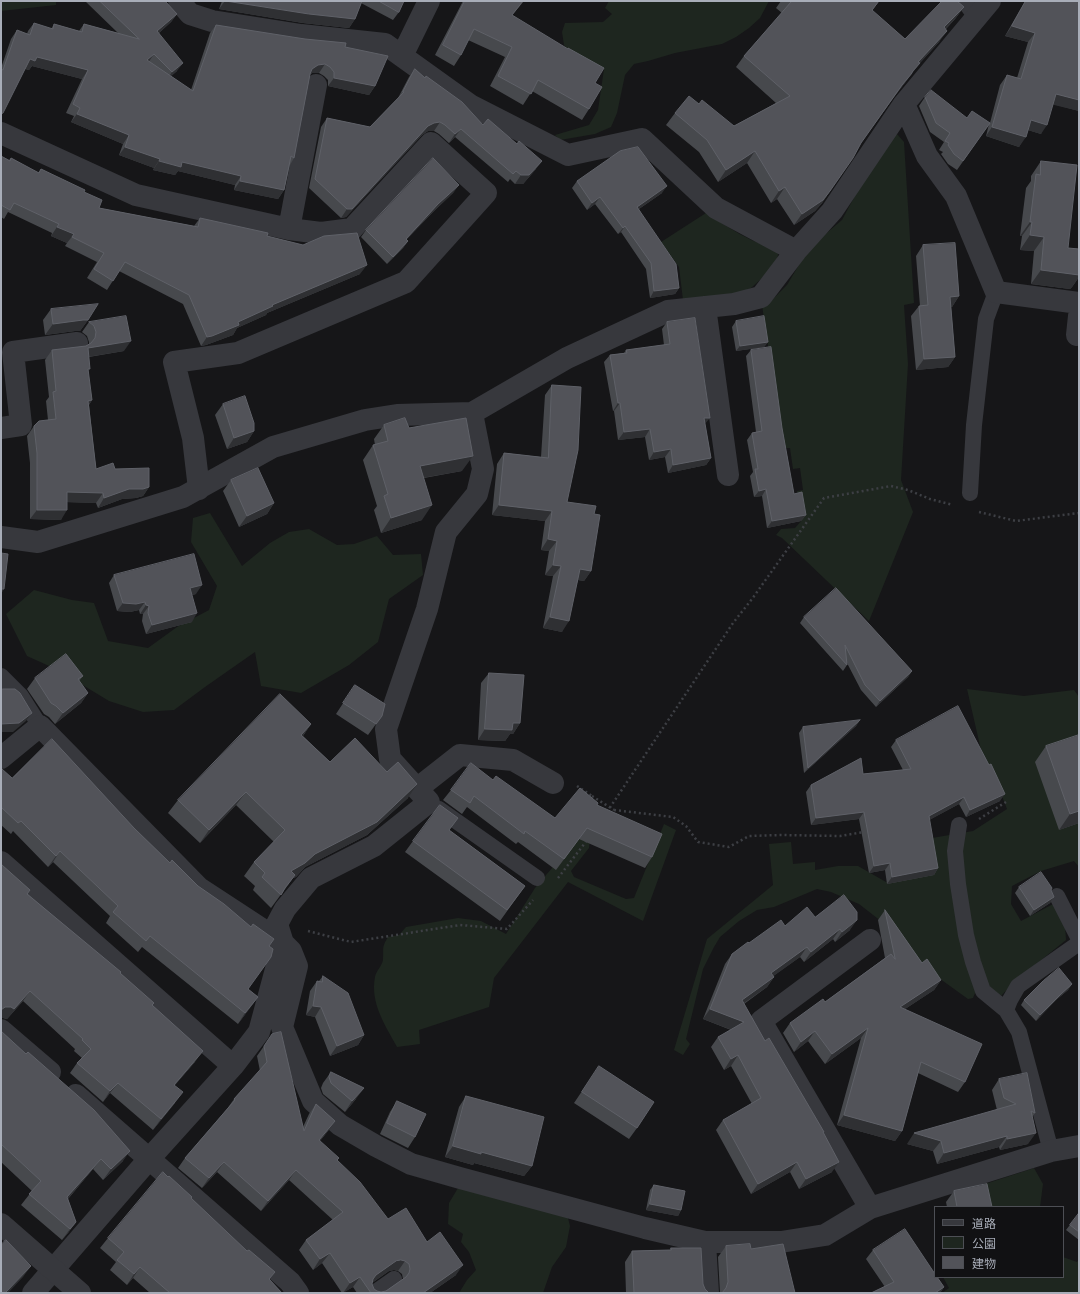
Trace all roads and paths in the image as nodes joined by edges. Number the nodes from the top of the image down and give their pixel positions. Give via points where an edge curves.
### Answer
1 (179, 1) edge
2 (429, 1) edge
3 (990, 1) edge
4 (970, 9) edge
5 (402, 56) junction
6 (316, 85) dead end
7 (904, 104) junction
8 (1, 133) edge
9 (289, 229) junction
10 (796, 251) junction
11 (996, 292) junction
12 (1079, 303) edge
13 (706, 307) junction
14 (77, 343) dead end
15 (472, 413) junction
16 (1, 428) edge
17 (728, 475) dead end
18 (198, 489) junction
19 (970, 493) dead end
20 (960, 507) dead end
21 (974, 510) dead end
22 (1079, 513) edge
23 (1, 538) edge
24 (1, 676) edge
25 (40, 726) junction
26 (1, 758) edge
27 (553, 783) dead end
28 (424, 795) junction
29 (592, 796) edge
30 (1006, 802) edge
31 (608, 812) edge
32 (959, 826) joint
33 (869, 832) edge
34 (590, 837) edge
35 (1, 862) edge
36 (537, 878) dead end
37 (554, 884) dead end
38 (1057, 896) dead end
39 (538, 898) dead end
40 (280, 933) junction
41 (1079, 939) edge
42 (870, 940) dead end
43 (1079, 943) edge
44 (1006, 1010) junction
45 (1, 1030) edge
46 (233, 1066) junction
47 (1079, 1146) edge
48 (1051, 1151) junction
49 (149, 1159) junction
50 (870, 1208) junction
51 (1, 1224) edge
52 (705, 1242) junction
53 (54, 1270) junction
54 (394, 1279) dead end
55 (33, 1293) edge
56 (80, 1293) edge
57 (298, 1293) edge
58 (374, 1293) edge
59 (708, 1293) edge

1 - 5 street via 190,14 212,21 301,35 385,44
2 - 5 street
3 - 4 street
4 - 7 street
5 - 10 street via 470,105 568,155 642,139 716,208
6 - 9 street
7 - 10 street via 832,211
7 - 11 street via 927,156 956,196
8 - 9 street via 136,195
9 - 18 street via 321,233 352,229 431,142 486,193 406,282 238,353 174,362 193,438
10 - 13 street via 761,297 734,304
11 - 12 street
11 - 19 lane via 985,326 974,425
13 - 15 street via 668,311 567,358
13 - 17 street
14 - 16 street via 13,352 21,425
15 - 18 street via 397,415 365,420 273,446
15 - 28 street via 483,469 477,494 446,532 427,609 386,728 390,759
18 - 23 street via 38,542
20 - 31 path via 891,486 824,498 733,623
21 - 22 path via 1016,521
24 - 25 lane via 21,696
25 - 26 street
25 - 40 street via 199,888
27 - 28 street via 513,760 460,755
28 - 36 lane
28 - 40 street via 374,846 312,878 284,909
29 - 33 path, bridge via 614,810 673,817 686,826 698,842 729,847 749,836 840,836
30 - 32 path via 971,824
32 - 44 lane via 955,851 958,884 973,962 983,991
34 - 37 path
35 - 46 street
38 - 41 lane
39 - 40 path via 532,900 507,929 460,925 351,942
40 - 46 street via 259,1032
40 - 52 street via 297,966 282,1027 313,1102 340,1125 411,1164
42 - 50 street via 761,1021
43 - 44 lane via 1018,986
44 - 48 lane via 1019,1032
45 - 49 street
46 - 49 street
47 - 48 street
48 - 50 street
49 - 53 street
49 - 57 street via 290,1282
50 - 52 street via 825,1235 781,1242
51 - 53 street
52 - 59 street
53 - 55 street
53 - 56 street
54 - 58 lane

